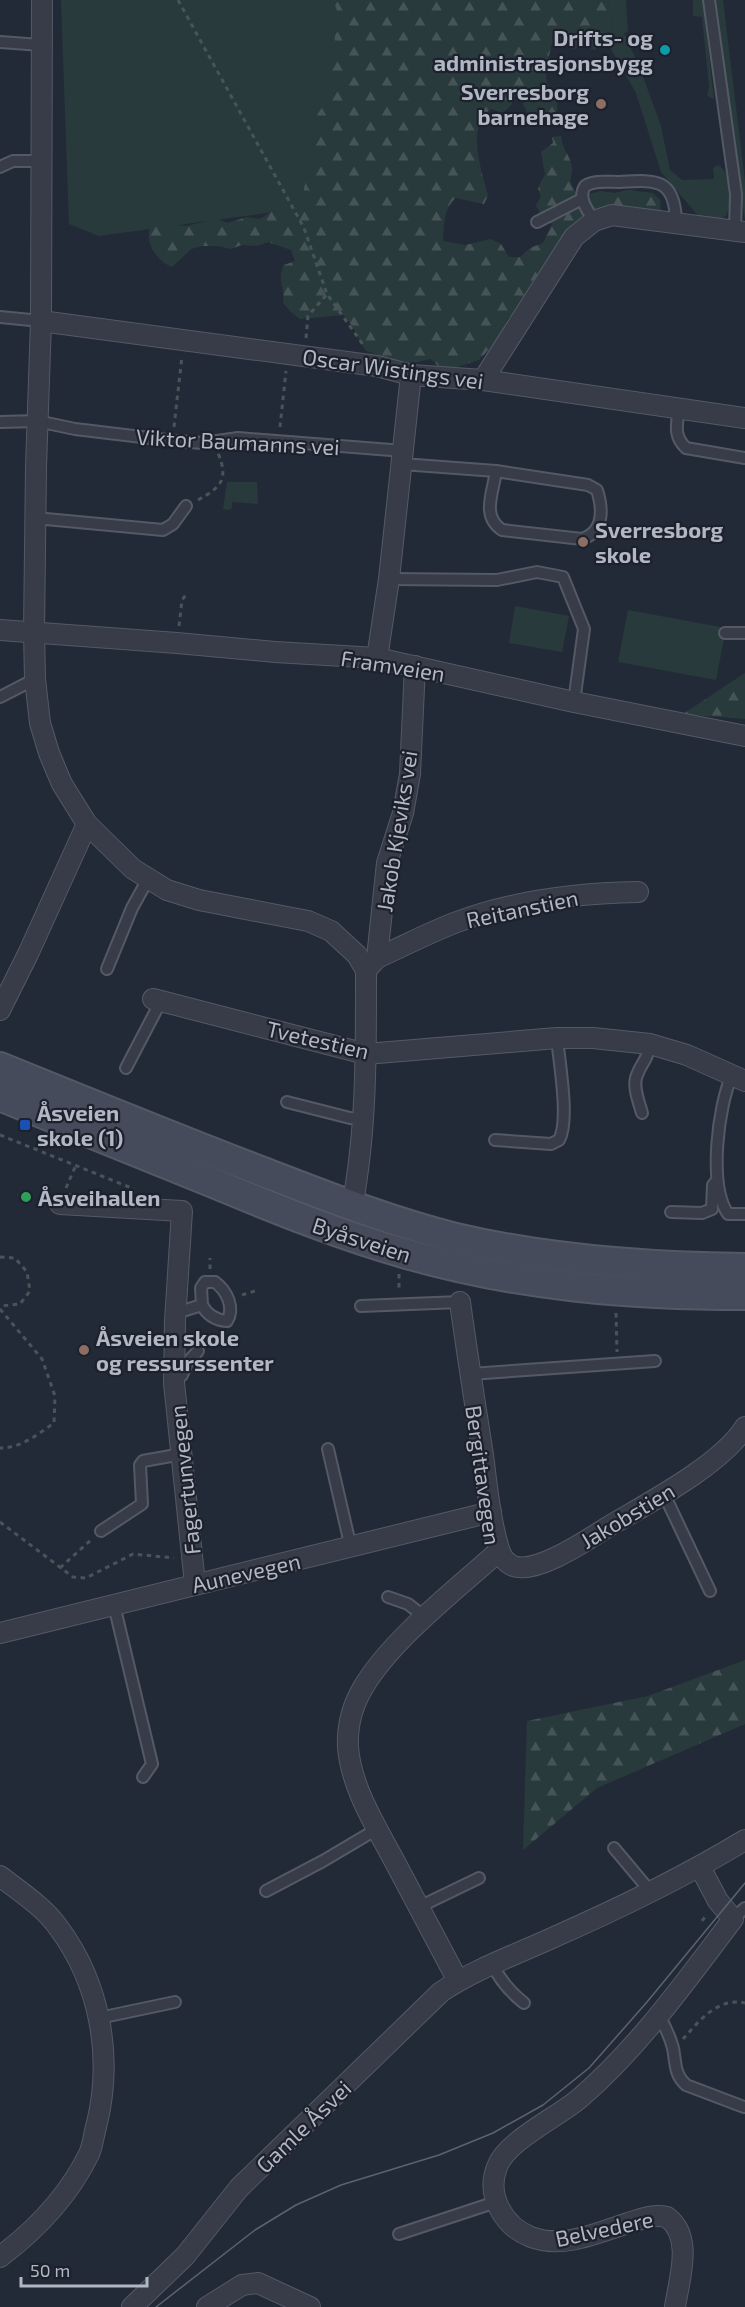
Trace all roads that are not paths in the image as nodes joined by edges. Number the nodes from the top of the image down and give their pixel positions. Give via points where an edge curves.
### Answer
1 (42, 0) edge
2 (709, 0) edge
3 (0, 42) edge
4 (41, 45) junction
5 (40, 161) junction
6 (0, 167) edge
7 (582, 199) junction
8 (594, 221) junction
9 (537, 222) dead end
10 (676, 222) junction
11 (740, 232) edge
12 (0, 317) edge
13 (40, 321) junction
14 (411, 375) junction
15 (483, 380) junction
16 (679, 408) junction
17 (745, 418) edge
18 (37, 421) junction
19 (0, 422) edge
20 (403, 457) junction
21 (745, 458) edge
22 (496, 471) junction
23 (186, 506) road end
24 (35, 518) junction
25 (389, 579) junction
26 (0, 630) edge
27 (34, 632) junction
28 (725, 633) dead end
29 (745, 633) edge
30 (377, 658) junction
31 (416, 666) junction
32 (35, 679) junction
33 (0, 697) edge
34 (574, 702) junction
35 (745, 736) edge
36 (87, 824) junction
37 (148, 879) junction
38 (638, 892) dead end
39 (372, 964) junction
40 (106, 969) dead end
41 (157, 1000) joint
42 (0, 1010) edge
43 (557, 1038) junction
44 (650, 1044) junction
45 (366, 1054) junction
46 (0, 1067) edge
47 (126, 1068) dead end
48 (739, 1078) edge
49 (0, 1096) edge
50 (287, 1102) dead end
51 (642, 1113) dead end
52 (363, 1119) junction
53 (495, 1140) dead end
54 (717, 1180) junction
55 (60, 1204) dead end
56 (352, 1207) junction
57 (671, 1212) dead end
58 (745, 1214) edge
59 (745, 1268) edge
60 (745, 1295) edge
61 (460, 1302) joint
62 (202, 1305) junction
63 (360, 1306) dead end
64 (176, 1312) junction
65 (198, 1351) dead end
66 (655, 1361) dead end
67 (470, 1374) junction
68 (174, 1383) junction
69 (745, 1427) edge
70 (328, 1449) dead end
71 (182, 1454) junction
72 (664, 1494) junction
73 (491, 1512) junction
74 (101, 1531) road end
75 (351, 1548) junction
76 (499, 1551) junction
77 (195, 1584) junction
78 (710, 1591) dead end
79 (388, 1597) dead end
80 (114, 1605) junction
81 (426, 1618) junction
82 (0, 1633) edge
83 (143, 1777) dead end
84 (377, 1829) junction
85 (745, 1840) edge
86 (614, 1848) dead end
87 (700, 1867) junction
88 (0, 1876) edge
89 (479, 1878) dead end
90 (266, 1891) dead end
91 (650, 1891) junction
92 (419, 1907) junction
93 (739, 1914) edge
94 (492, 1965) junction
95 (458, 1981) junction
96 (176, 2002) dead end
97 (524, 2002) dead end
98 (659, 2016) junction
99 (99, 2018) junction
100 (744, 2107) edge
101 (496, 2202) junction
102 (399, 2234) dead end
103 (0, 2257) edge
104 (132, 2307) edge
105 (207, 2307) edge
106 (310, 2307) edge
107 (675, 2307) edge

1 - 4 street
2 - 11 lane
3 - 4 lane
4 - 5 street
5 - 6 lane via 13,161
5 - 13 street
7 - 8 lane
7 - 9 lane
7 - 10 lane via 581,192 589,183 659,183 674,198
8 - 10 street via 612,215
8 - 15 street via 574,237
10 - 11 street
12 - 13 lane
13 - 14 street, Oscar Wistings vei via 376,366
13 - 18 street
14 - 15 street, Oscar Wistings vei
14 - 20 street
15 - 16 street, Oscar Wistings vei
16 - 17 street, Oscar Wistings vei
16 - 21 lane via 675,433 686,448
18 - 19 lane, Viktor Baumanns vei
18 - 20 lane, Viktor Baumanns vei via 173,441 238,438
18 - 24 street
20 - 22 lane, Viktor Baumanns vei
20 - 25 street
22 - 22 lane, Viktor Baumanns vei via 588,485 597,490 601,504 597,530 582,539 502,530 493,525 489,515
23 - 24 lane via 173,524 163,530
24 - 27 street
25 - 30 street
25 - 34 lane via 497,580 537,572 563,577 584,629
26 - 27 street, Framveien
27 - 30 street, Framveien
27 - 32 street
28 - 29 lane
30 - 31 street, Framveien
31 - 34 street, Framveien
31 - 39 street, Jakob Kjeviks vei via 410,774 387,863
32 - 33 lane
32 - 36 street via 40,723 49,753 62,784
34 - 35 street, Framveien
36 - 37 street
36 - 42 street
37 - 39 street via 199,900 308,921 331,930
37 - 40 lane
38 - 39 street, Reitanstien via 592,893 490,911 456,922
39 - 45 street, Jakob Kjeviks vei
41 - 45 street, Tvetestien
41 - 47 lane
43 - 44 street, Tvetestien
43 - 45 street, Tvetestien
43 - 53 lane via 563,1090 563,1128 559,1140 551,1144
44 - 48 street, Tvetestien
44 - 51 lane via 635,1084
45 - 52 street, Jakob Kjeviks vei
46 - 56 main road, Byåsveien
48 - 54 lane, Tvetestien via 727,1087
49 - 60 main road, Byåsveien via 315,1224 407,1254 540,1283 619,1292
50 - 52 lane
52 - 56 street, Jakob Kjeviks vei
54 - 57 lane, Tvetestien via 711,1209 702,1213
54 - 58 lane, Tvetestien via 728,1214
55 - 64 street, Fagertunvegen via 182,1211
56 - 59 main road, Byåsveien via 454,1237 519,1251 651,1265
61 - 63 lane, Bergittavegen
61 - 67 street, Bergittavegen
62 - 62 lane via 208,1315 227,1322 231,1312 229,1299 221,1286 205,1282 201,1288
62 - 64 lane
64 - 68 street, Fagertunvegen
65 - 68 lane
66 - 67 lane, Bergittavegen
67 - 73 street, Bergittavegen
68 - 71 street, Fagertunvegen
69 - 72 street, Jakobstien via 719,1456
70 - 75 lane
71 - 74 lane via 143,1461 142,1504
71 - 77 street, Fagertunvegen
72 - 76 street, Jakobstien via 537,1564 511,1565
72 - 78 lane
73 - 75 street, Aunevegen
73 - 76 street, Bergittavegen
75 - 77 street, Aunevegen
76 - 81 street, Bergittavegen
77 - 80 street, Aunevegen
79 - 81 lane via 408,1604
80 - 82 street, Aunevegen
80 - 83 lane via 152,1764
81 - 84 street, Bergittavegen via 377,1668 349,1725 350,1762
84 - 90 lane
84 - 92 street, Bergittavegen
85 - 87 street, Gamle Åsvei
86 - 91 lane
87 - 91 street, Gamle Åsvei
87 - 93 street via 718,1901
88 - 99 street via 57,1925 78,1957
89 - 92 lane
91 - 94 street, Gamle Åsvei
92 - 95 street, Bergittavegen
93 - 98 street
94 - 95 street, Gamle Åsvei
94 - 97 lane via 509,1990
95 - 104 street, Gamle Åsvei via 423,2008 239,2188 185,2256
96 - 99 lane
98 - 100 lane via 670,2037 677,2075 686,2085
98 - 101 street via 595,2085 502,2156 494,2176
99 - 103 street via 104,2062 101,2104 90,2153 60,2203
101 - 102 lane
101 - 107 street, Belvedere via 518,2230 556,2242 650,2216 667,2217 679,2229 682,2239
105 - 106 street via 242,2284 258,2283

